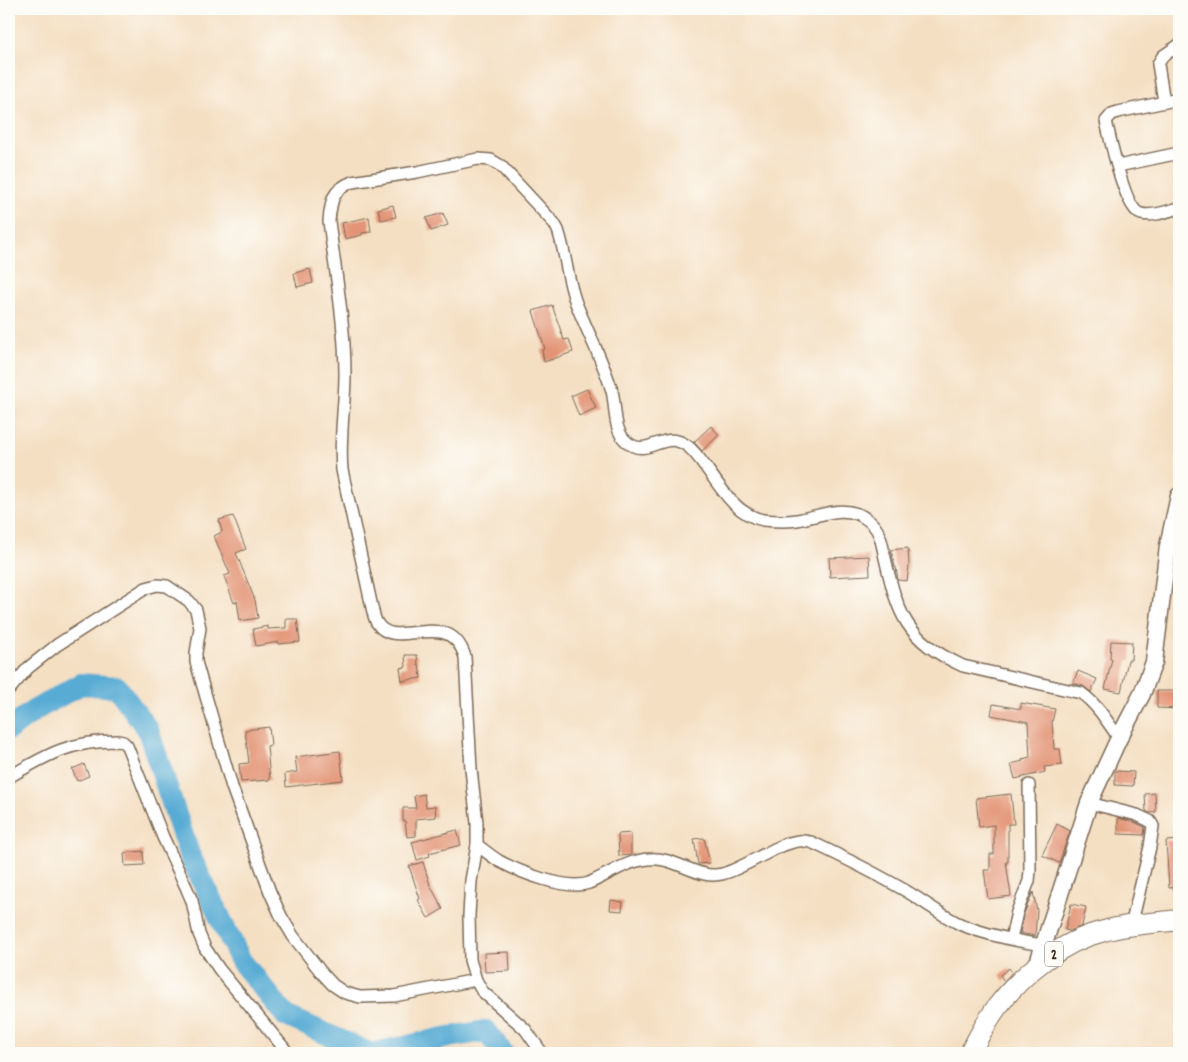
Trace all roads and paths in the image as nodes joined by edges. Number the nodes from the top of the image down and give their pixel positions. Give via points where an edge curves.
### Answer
1 (1179, 45) edge
2 (1179, 99) edge
3 (1164, 102) junction
4 (1179, 153) edge
5 (1118, 166) junction
6 (1179, 208) edge
7 (1179, 496) edge
8 (9, 690) edge
9 (1119, 738) junction
10 (9, 776) edge
11 (1029, 785) dead end
12 (1089, 803) junction
13 (477, 845) junction
14 (1179, 920) edge
15 (1131, 926) junction
16 (1011, 939) junction
17 (1043, 945) junction
18 (1038, 966) junction
19 (476, 980) junction
20 (288, 1053) edge
21 (542, 1053) edge
22 (970, 1053) edge

1 - 3 street via 1163,56 1158,64
2 - 3 street
3 - 5 street via 1118,112 1106,121
4 - 5 street
5 - 6 street via 1125,193 1137,212 1152,215
7 - 9 street via 1168,546 1154,662
8 - 19 street via 28,668 57,645 146,588 167,586 196,610 200,628 196,662 232,787 270,892 281,916 308,957 333,985 360,997 394,996
9 - 12 street
9 - 13 street via 1096,706 1081,693 963,666 923,642 901,614 881,537 869,520 842,511 797,520 761,519 747,514 733,502 684,443 665,441 643,449 625,441 619,432 612,389 570,286 558,230 501,166 486,159 469,160 352,182 336,193 329,221 343,335 342,470 373,612 376,623 387,632 438,632 448,634 462,646
10 - 20 street via 56,750 78,744 123,742 192,901 205,948
11 - 16 street via 1029,881
12 - 15 street via 1137,814 1153,826
12 - 17 street
13 - 16 street via 510,866 547,880 577,886 650,858 700,874 723,874 785,845 811,842 906,891 943,916 973,929
13 - 19 street via 469,915 470,960
14 - 15 highway, 2
15 - 18 highway, 2 via 1079,940
16 - 17 street
17 - 18 street
18 - 22 highway, 2 via 997,1007
19 - 21 street via 482,992 525,1029

